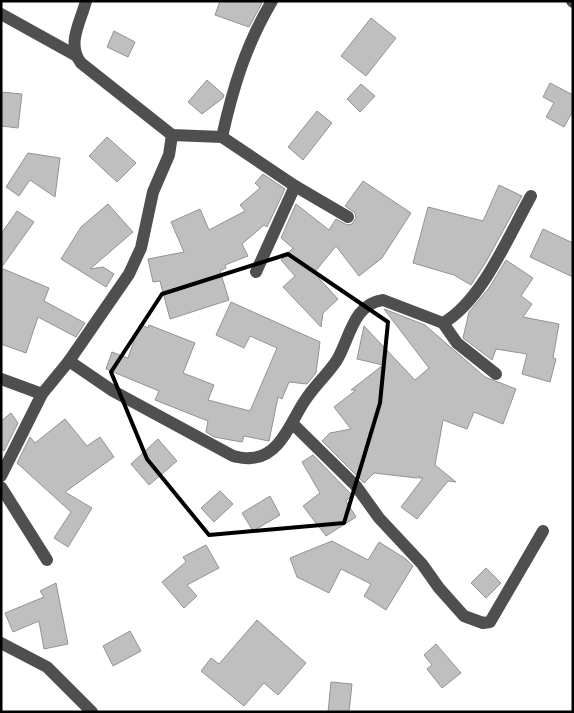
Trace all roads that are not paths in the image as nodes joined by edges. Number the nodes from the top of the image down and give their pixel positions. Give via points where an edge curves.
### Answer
1 (86, 1) edge
2 (272, 1) edge
3 (1, 14) edge
4 (75, 55) junction
5 (172, 135) junction
6 (222, 137) junction
7 (295, 186) junction
8 (531, 196) dead end
9 (348, 217) dead end
10 (256, 272) dead end
11 (443, 323) junction
12 (69, 361) junction
13 (496, 374) dead end
14 (1, 379) edge
15 (42, 394) junction
16 (292, 424) junction
17 (1, 476) edge
18 (1, 487) edge
19 (543, 531) dead end
20 (47, 560) dead end
21 (1, 643) edge
22 (92, 712) edge

1 - 4 street via 73,44
2 - 6 street via 253,33 232,92
3 - 4 street
4 - 5 street
5 - 6 street
5 - 12 street via 170,156 153,192 133,265
6 - 7 street
7 - 9 street
7 - 10 street
8 - 11 street via 477,293 455,316
11 - 13 street via 456,343
11 - 16 street via 383,300 362,308 337,360 304,400
12 - 15 street
12 - 16 street via 232,456 252,459 264,454 278,443
14 - 15 street
15 - 17 street
16 - 19 street via 356,486 378,518 422,564 464,616 472,620 483,624 490,622
18 - 20 street
21 - 22 street via 47,667

